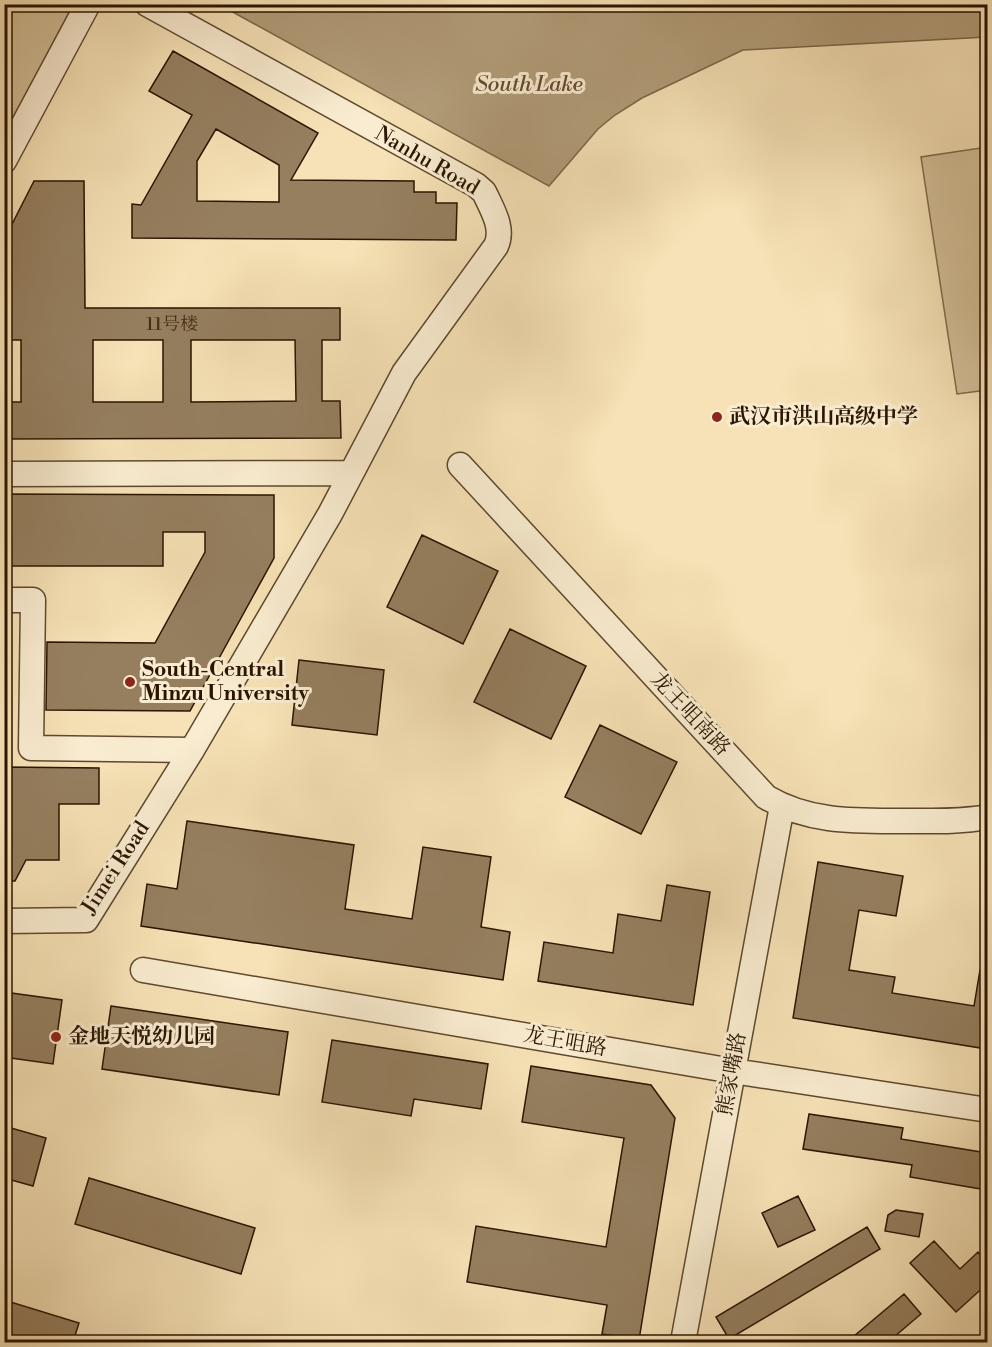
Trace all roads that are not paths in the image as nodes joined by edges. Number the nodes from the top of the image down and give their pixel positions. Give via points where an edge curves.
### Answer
1 (88, 4) edge
2 (147, 4) edge
3 (4, 161) edge
4 (460, 465) dead end
5 (350, 473) junction
6 (4, 474) edge
7 (4, 600) edge
8 (192, 750) junction
9 (782, 806) junction
10 (987, 817) edge
11 (4, 921) edge
12 (143, 970) dead end
13 (733, 1071) junction
14 (987, 1110) edge
15 (683, 1342) edge

1 - 3 street
2 - 5 street, Nanhu Road via 476,185 489,201 500,230 496,246 404,373
4 - 9 street, 龙王咀南路 via 766,797
5 - 6 street
5 - 8 street, Nanhu Road
7 - 8 street via 33,600 31,748
8 - 11 street, Jimei Road via 86,920
9 - 10 street, 龙王咀南路 via 804,814 849,821
9 - 13 street, 熊家嘴路
12 - 13 street, 龙王咀路
13 - 14 street, 龙王咀路
13 - 15 street, 熊家嘴路

